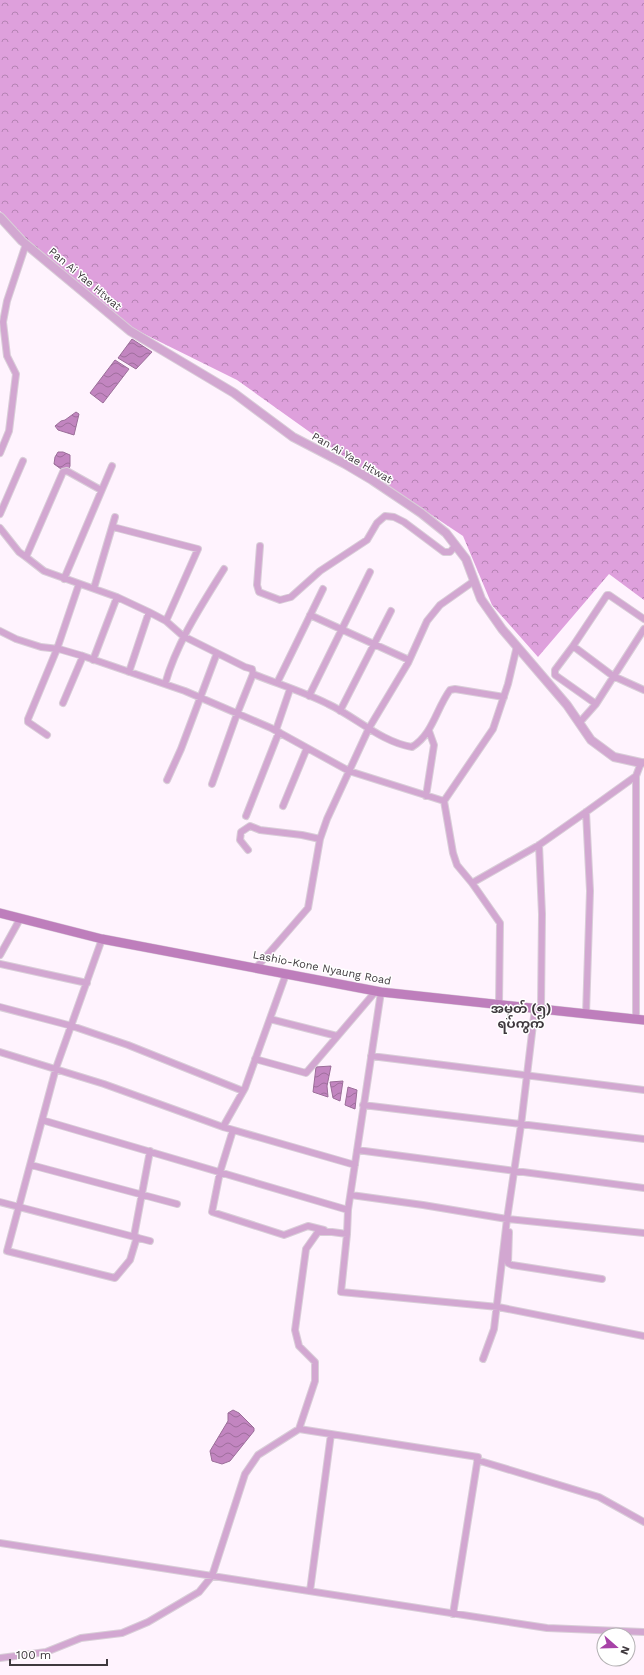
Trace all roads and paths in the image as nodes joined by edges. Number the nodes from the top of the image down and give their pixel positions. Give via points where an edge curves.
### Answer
1 (0, 217) edge
2 (26, 244) junction
3 (2, 321) edge
4 (1, 446) edge
5 (0, 453) edge
6 (23, 461) dead end
7 (112, 466) dead end
8 (101, 490) junction
9 (0, 514) edge
10 (115, 517) dead end
11 (113, 527) junction
12 (0, 528) edge
13 (456, 545) junction
14 (260, 546) dead end
15 (26, 557) junction
16 (224, 569) dead end
17 (370, 572) dead end
18 (64, 579) junction
19 (474, 581) junction
20 (79, 584) junction
21 (94, 588) junction
22 (323, 589) dead end
23 (117, 597) junction
24 (391, 611) dead end
25 (149, 612) junction
26 (310, 615) junction
27 (644, 619) edge
28 (166, 621) junction
29 (341, 628) junction
30 (644, 629) edge
31 (0, 630) edge
32 (183, 636) junction
33 (374, 643) junction
34 (517, 646) junction
35 (573, 646) junction
36 (57, 649) junction
37 (217, 653) junction
38 (83, 656) junction
39 (93, 660) junction
40 (409, 660) junction
41 (129, 672) junction
42 (253, 674) junction
43 (614, 676) junction
44 (276, 683) junction
45 (165, 684) junction
46 (290, 689) junction
47 (644, 690) edge
48 (309, 696) junction
49 (504, 696) junction
50 (199, 698) junction
51 (63, 702) dead end
52 (596, 704) junction
53 (340, 711) junction
54 (237, 714) junction
55 (580, 722) junction
56 (369, 728) junction
57 (278, 731) junction
58 (429, 731) junction
59 (47, 735) dead end
60 (307, 748) junction
61 (642, 763) edge
62 (349, 770) junction
63 (636, 776) junction
64 (167, 780) dead end
65 (212, 784) dead end
66 (426, 796) junction
67 (444, 801) junction
68 (282, 806) dead end
69 (586, 812) junction
70 (246, 816) dead end
71 (320, 839) junction
72 (539, 844) junction
73 (248, 850) dead end
74 (472, 883) junction
75 (0, 913) edge
76 (20, 919) junction
77 (102, 939) junction
78 (0, 955) edge
79 (0, 964) edge
80 (256, 968) junction
81 (286, 974) junction
82 (87, 983) junction
83 (378, 992) junction
84 (499, 1005) junction
85 (0, 1007) edge
86 (538, 1009) junction
87 (586, 1014) junction
88 (270, 1019) junction
89 (640, 1019) edge
90 (72, 1026) junction
91 (337, 1036) junction
92 (0, 1052) edge
93 (371, 1056) junction
94 (255, 1059) junction
95 (56, 1068) junction
96 (526, 1075) junction
97 (644, 1090) edge
98 (243, 1091) junction
99 (363, 1105) junction
100 (42, 1120) junction
101 (521, 1125) junction
102 (222, 1127) junction
103 (233, 1130) junction
104 (644, 1139) edge
105 (357, 1150) junction
106 (150, 1151) junction
107 (30, 1165) junction
108 (355, 1165) junction
109 (514, 1171) junction
110 (220, 1172) junction
111 (644, 1188) edge
112 (142, 1194) junction
113 (351, 1195) junction
114 (0, 1202) edge
115 (177, 1204) dead end
116 (20, 1207) junction
117 (348, 1210) junction
118 (507, 1219) junction
119 (332, 1232) junction
120 (644, 1233) edge
121 (347, 1234) junction
122 (136, 1237) junction
123 (150, 1241) dead end
124 (602, 1279) dead end
125 (498, 1307) junction
126 (644, 1336) edge
127 (483, 1359) dead end
128 (299, 1429) junction
129 (331, 1434) junction
130 (477, 1460) junction
131 (644, 1522) edge
132 (0, 1543) edge
133 (212, 1576) junction
134 (310, 1591) junction
135 (453, 1614) junction
136 (644, 1632) edge
137 (0, 1658) edge

1 - 2 street, Pan Ai Yae Htwat
2 - 3 street
2 - 13 street, Pan Ai Yae Htwat via 130,331 234,393 293,437 372,480 421,513 446,533
3 - 4 street via 7,356 16,374 9,431
4 - 5 street
6 - 9 street
7 - 8 street
8 - 15 street via 67,472 62,472
8 - 18 street
10 - 11 street
11 - 21 street
11 - 28 street via 198,549
12 - 15 street
13 - 14 street via 450,552 444,552 404,522 385,516 377,523 367,540 320,571 291,597 280,600 259,592 257,585
13 - 19 street, Pan Ai Yae Htwat via 466,559
15 - 18 street via 44,571
16 - 32 street
17 - 29 street
18 - 20 street
19 - 34 street, Pan Ai Yae Htwat via 481,599
19 - 40 street via 440,605 427,621
20 - 21 street
20 - 36 street
21 - 23 street
22 - 26 street
23 - 25 street
23 - 39 street
24 - 33 street
25 - 28 street
25 - 41 street
26 - 29 street
26 - 44 street
27 - 35 street via 607,595
28 - 32 street
29 - 33 street
29 - 48 street
30 - 43 street
31 - 36 street via 22,641
32 - 37 street
32 - 45 street
33 - 40 street
33 - 53 street
34 - 49 street
34 - 55 street, Pan Ai Yae Htwat
35 - 43 street
35 - 52 street via 554,673 555,676
36 - 38 street
36 - 59 street via 28,722
37 - 42 street via 252,669
37 - 50 street
38 - 39 street
38 - 51 street
39 - 41 street
40 - 56 street
41 - 45 street
42 - 44 street
42 - 54 street
43 - 47 street
43 - 52 street
44 - 46 street
45 - 50 street
46 - 48 street
46 - 57 street
48 - 53 street
49 - 58 street via 450,690
49 - 67 street via 493,729
50 - 54 street
50 - 64 street
52 - 55 street
53 - 56 street
54 - 57 street
54 - 65 street
55 - 61 street, Pan Ai Yae Htwat via 591,740 614,757
56 - 58 street via 412,747 421,742
56 - 62 street
57 - 60 street
57 - 70 street
58 - 66 street via 434,745
60 - 62 street
60 - 68 street
61 - 63 street
62 - 66 street
62 - 71 street
63 - 69 street
63 - 89 street
66 - 67 street
67 - 74 street via 457,865
69 - 72 street
69 - 87 street via 590,891
71 - 73 street via 260,830 250,826 241,832 240,840
71 - 80 street via 308,908
72 - 74 street
72 - 86 street via 542,914
74 - 84 street via 500,923
75 - 76 main road, Lashio-Kone Nyaung Road
76 - 77 main road, Lashio-Kone Nyaung Road
76 - 78 street
77 - 80 main road, Lashio-Kone Nyaung Road
77 - 82 street
79 - 82 street
80 - 81 main road, Lashio-Kone Nyaung Road
81 - 83 main road, Lashio-Kone Nyaung Road
81 - 88 street
82 - 90 street
83 - 84 main road, Lashio-Kone Nyaung Road
83 - 91 street
83 - 93 street
84 - 86 main road, Lashio-Kone Nyaung Road
85 - 90 street
86 - 87 main road, Lashio-Kone Nyaung Road
86 - 96 street
87 - 89 main road, Lashio-Kone Nyaung Road
88 - 91 street
88 - 94 street
90 - 95 street
90 - 98 street via 128,1045
91 - 94 street via 306,1073
92 - 95 street
93 - 96 street
93 - 99 street
94 - 98 street
95 - 100 street
95 - 102 street
96 - 97 street
96 - 101 street
98 - 102 street
99 - 101 street
99 - 105 street
100 - 106 street
100 - 107 street
101 - 104 street
101 - 109 street
102 - 103 street
103 - 108 street
103 - 110 street
105 - 108 street
105 - 109 street
106 - 110 street
106 - 112 street
107 - 112 street
107 - 116 street
108 - 113 street
109 - 111 street
109 - 118 street
110 - 117 street
110 - 119 street via 212,1212 284,1235 308,1226
112 - 115 street
112 - 122 street
113 - 117 street
113 - 118 street
114 - 116 street
116 - 122 street
116 - 122 street via 7,1251 115,1278 130,1260
117 - 121 street
118 - 120 street
118 - 124 street via 508,1262 512,1265
118 - 125 street
119 - 121 street
119 - 128 street via 318,1232 306,1249 294,1330 299,1346 315,1362 315,1381
121 - 125 street via 341,1292
122 - 123 street
125 - 126 street
125 - 127 street via 494,1329
128 - 129 street
128 - 133 street via 258,1455 245,1474
129 - 130 street via 478,1457
129 - 134 street
130 - 131 street via 599,1497
130 - 135 street
132 - 133 street
133 - 134 street
133 - 137 street via 199,1592 148,1622 122,1633 81,1638 46,1652
134 - 135 street
135 - 136 street via 547,1628

